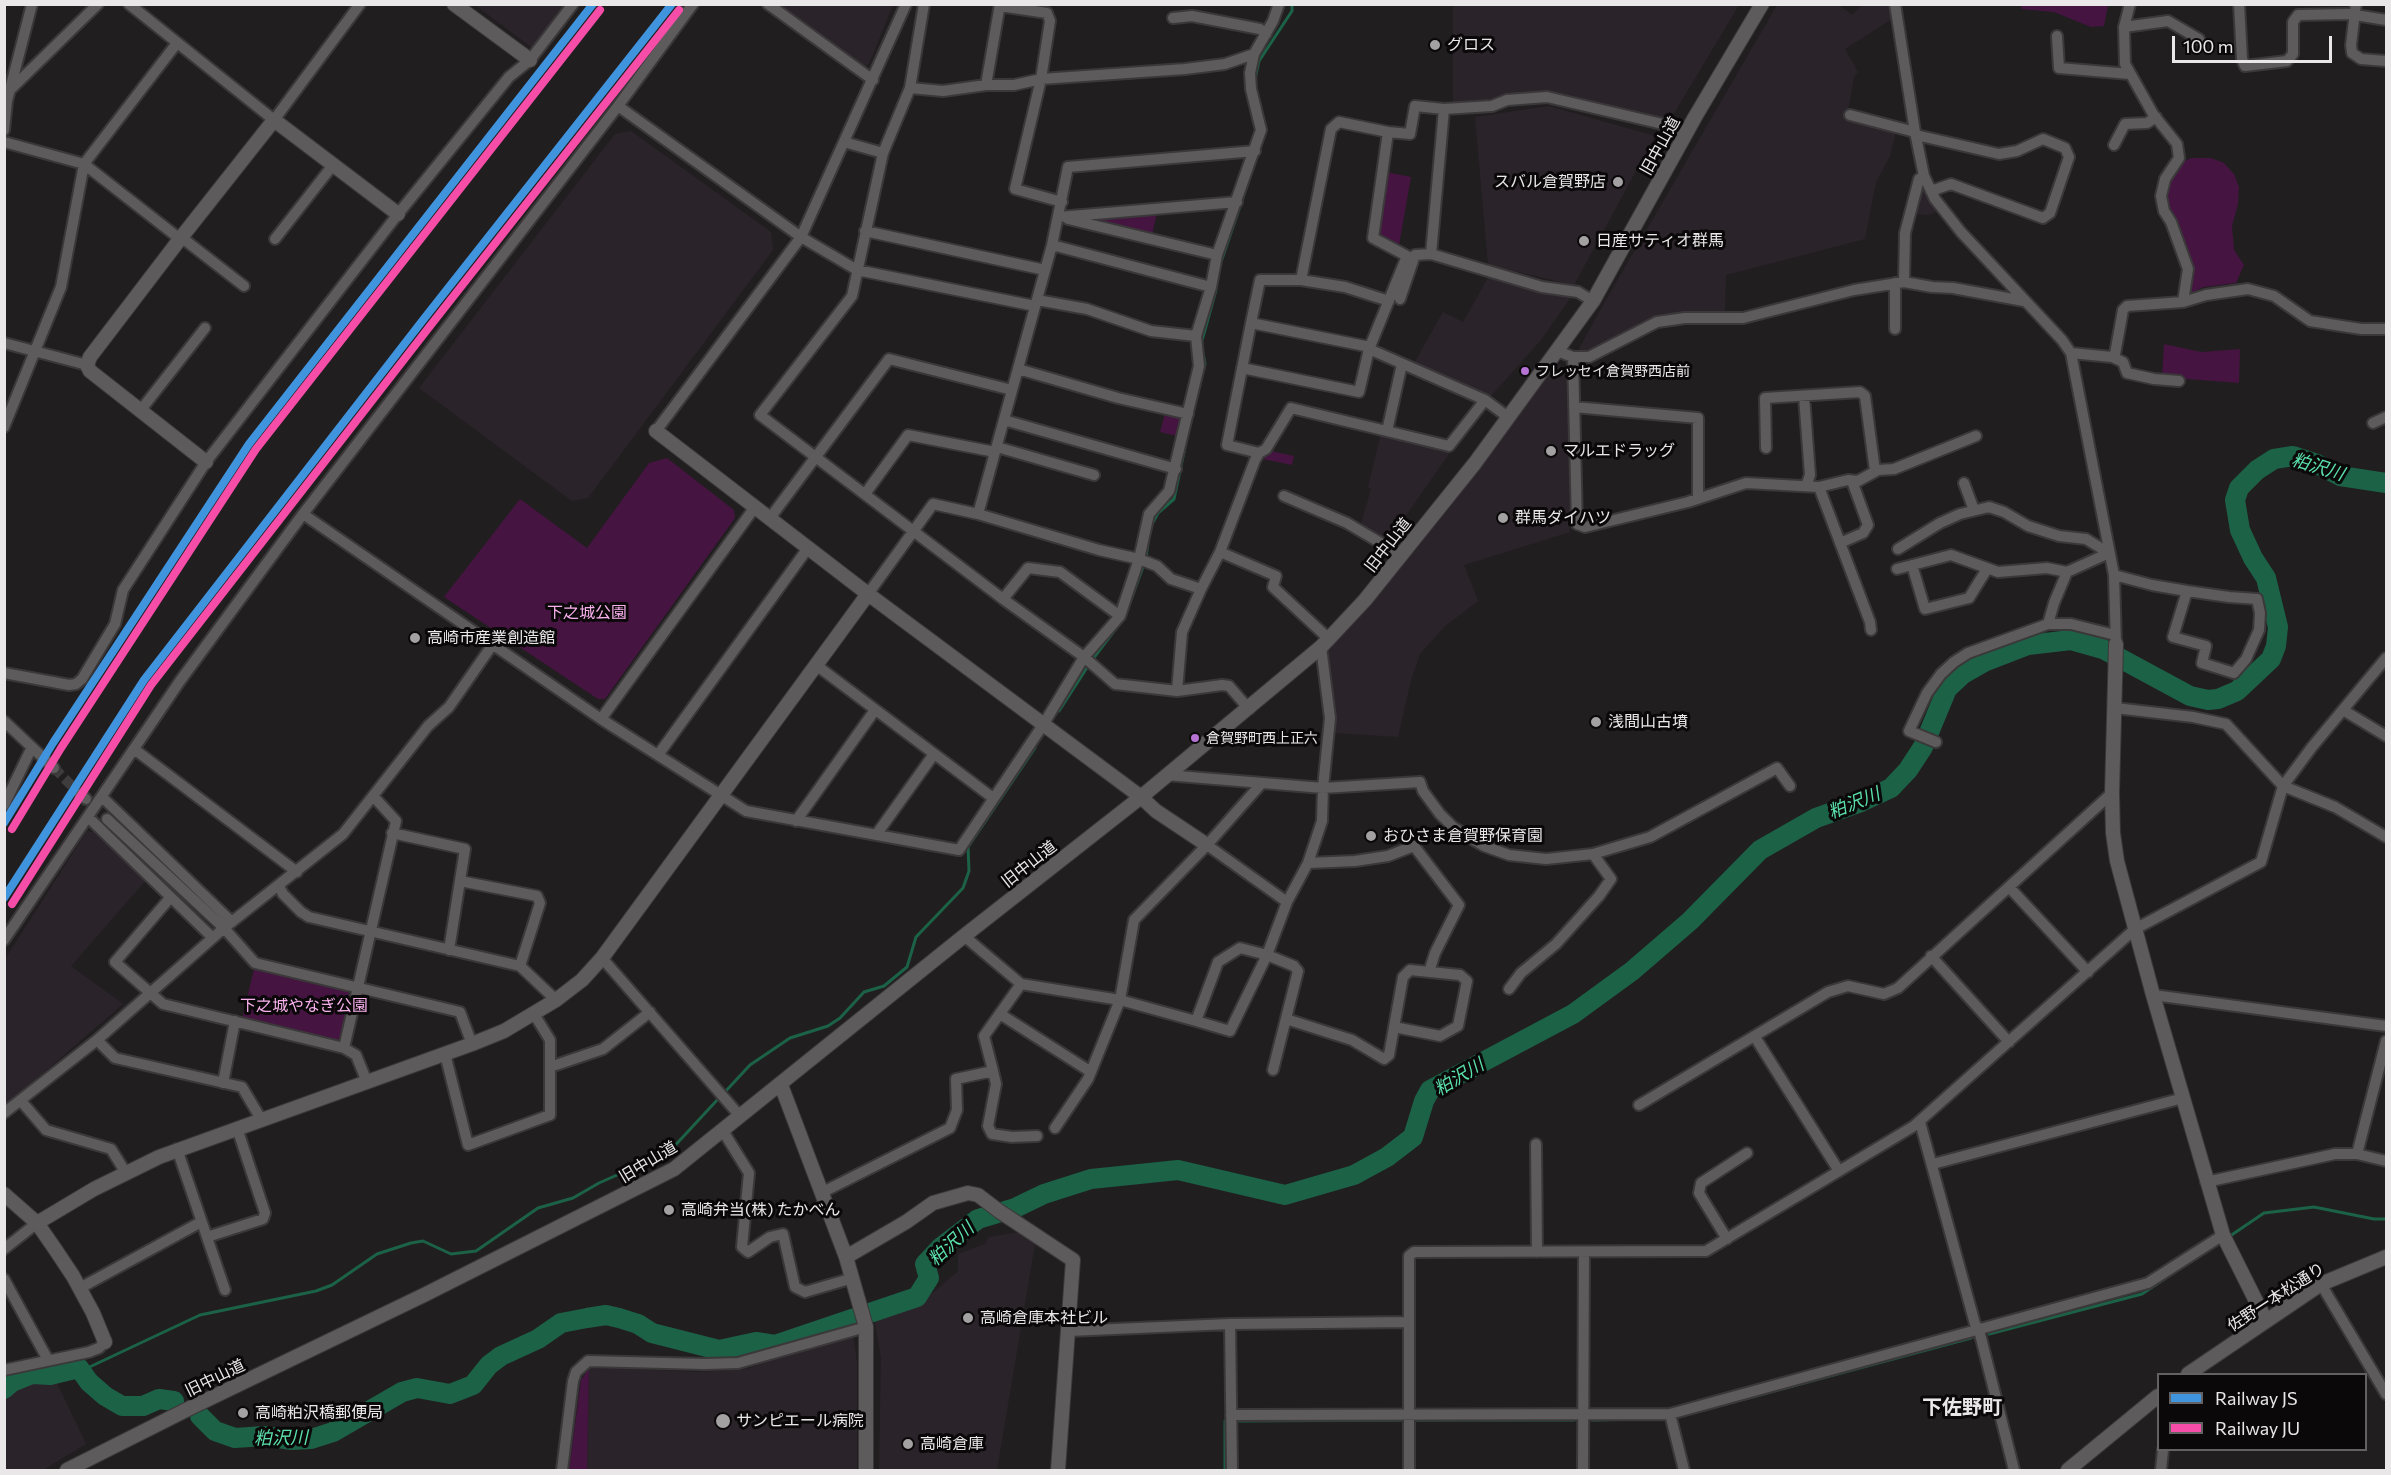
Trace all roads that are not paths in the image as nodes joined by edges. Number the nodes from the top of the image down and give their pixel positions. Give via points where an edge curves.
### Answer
1 (32, 4) edge
2 (98, 4) edge
3 (129, 4) edge
4 (360, 4) edge
5 (454, 4) edge
6 (573, 4) edge
7 (693, 4) edge
8 (768, 4) edge
9 (906, 4) edge
10 (924, 4) edge
11 (1279, 4) edge
12 (1762, 4) edge
13 (1895, 4) edge
14 (2130, 4) edge
15 (2239, 4) edge
16 (2356, 4) edge
17 (1000, 5) edge
18 (2355, 16) junction
19 (1173, 18) dead end
20 (2386, 20) edge
21 (2124, 27) junction
22 (1266, 34) junction
23 (2057, 36) dead end
24 (2199, 39) dead end
25 (177, 43) junction
26 (1254, 54) junction
27 (530, 60) junction
28 (2386, 61) edge
29 (2130, 74) junction
30 (1041, 79) junction
31 (873, 80) junction
32 (986, 85) junction
33 (910, 88) junction
34 (9, 92) junction
35 (618, 106) junction
36 (1444, 109) junction
37 (1850, 115) dead end
38 (2156, 117) junction
39 (274, 120) junction
40 (4, 130) edge
41 (1388, 132) junction
42 (1685, 134) junction
43 (1915, 134) junction
44 (4, 142) edge
45 (844, 142) junction
46 (2114, 145) dead end
47 (1255, 151) junction
48 (884, 153) junction
49 (84, 164) junction
50 (333, 165) junction
51 (1924, 176) junction
52 (1931, 191) junction
53 (1062, 202) junction
54 (1237, 202) junction
55 (398, 214) junction
56 (1059, 217) junction
57 (865, 231) junction
58 (801, 237) junction
59 (181, 238) junction
60 (275, 239) dead end
61 (1052, 245) junction
62 (1431, 254) junction
63 (1217, 255) junction
64 (857, 270) junction
65 (1045, 270) junction
66 (1301, 280) junction
67 (1900, 283) junction
68 (244, 286) dead end
69 (1211, 287) junction
70 (1395, 300) junction
71 (1593, 301) junction
72 (2024, 301) junction
73 (2183, 302) junction
74 (1036, 303) junction
75 (1251, 322) junction
76 (205, 328) dead end
77 (1895, 329) dead end
78 (2386, 329) edge
79 (1196, 336) junction
80 (4, 343) edge
81 (1370, 348) junction
82 (35, 351) junction
83 (1557, 351) junction
84 (2071, 353) junction
85 (1573, 357) junction
86 (2112, 357) junction
87 (1402, 364) junction
88 (87, 365) junction
89 (1242, 368) junction
90 (1018, 369) junction
91 (2179, 381) dead end
92 (1012, 390) junction
93 (1804, 396) junction
94 (1485, 400) junction
95 (1574, 407) junction
96 (140, 411) junction
97 (1188, 414) junction
98 (1508, 417) junction
99 (2386, 417) edge
100 (1004, 420) junction
101 (2373, 423) dead end
102 (4, 427) edge
103 (656, 431) joint
104 (1387, 431) junction
105 (1976, 436) dead end
106 (1766, 448) dead end
107 (996, 449) junction
108 (1259, 453) junction
109 (814, 457) junction
110 (206, 462) junction
111 (1176, 469) junction
112 (1875, 471) junction
113 (1094, 475) dead end
114 (1852, 481) junction
115 (1964, 483) dead end
116 (1806, 486) junction
117 (1818, 487) junction
118 (865, 494) junction
119 (1284, 496) dead end
120 (1698, 499) junction
121 (755, 507) junction
122 (1974, 510) junction
123 (303, 514) junction
124 (978, 514) junction
125 (770, 518) junction
126 (914, 531) junction
127 (1840, 543) junction
128 (808, 548) junction
129 (1898, 549) dead end
130 (1220, 552) junction
131 (2109, 553) junction
132 (1401, 555) junction
133 (1139, 559) junction
134 (1912, 565) junction
135 (1896, 569) dead end
136 (1987, 569) junction
137 (2067, 572) junction
138 (2114, 575) junction
139 (1201, 589) junction
140 (2187, 591) junction
141 (868, 594) junction
142 (1003, 599) junction
143 (1120, 616) junction
144 (2048, 624) junction
145 (1871, 630) dead end
146 (2115, 639) junction
147 (1325, 643) junction
148 (494, 644) junction
149 (1084, 657) junction
150 (2386, 658) edge
151 (816, 664) junction
152 (4, 673) edge
153 (1177, 691) junction
154 (2115, 708) junction
155 (1249, 709) junction
156 (874, 710) junction
157 (2343, 710) junction
158 (601, 719) junction
159 (4, 721) edge
160 (1043, 725) junction
161 (2386, 736) edge
162 (1936, 742) dead end
163 (32, 747) junction
164 (134, 749) junction
165 (934, 754) junction
166 (658, 755) junction
167 (54, 768) tunnel mouth
168 (1166, 775) junction
169 (1261, 784) junction
170 (1791, 786) dead end
171 (2283, 786) junction
172 (1323, 788) junction
173 (2112, 793) junction
174 (102, 797) junction
175 (374, 797) junction
176 (722, 797) junction
177 (1142, 797) junction
178 (993, 798) junction
179 (4, 805) edge
180 (88, 817) junction
181 (107, 819) dead end
182 (796, 821) junction
183 (392, 833) junction
184 (876, 835) junction
185 (2386, 837) edge
186 (1208, 845) junction
187 (1593, 854) junction
188 (1308, 863) junction
189 (297, 872) junction
190 (460, 881) junction
191 (279, 886) junction
192 (2009, 887) junction
193 (170, 898) junction
194 (1287, 902) junction
195 (228, 925) junction
196 (2135, 929) junction
197 (370, 932) junction
198 (964, 936) junction
199 (213, 938) junction
200 (4, 940) edge
201 (449, 950) junction
202 (1267, 955) junction
203 (1932, 956) junction
204 (602, 958) junction
205 (520, 966) junction
206 (1429, 972) junction
207 (2088, 972) junction
208 (1021, 984) junction
209 (357, 987) junction
210 (1509, 989) dead end
211 (149, 992) junction
212 (2153, 995) junction
213 (556, 1000) junction
214 (1120, 1000) junction
215 (650, 1012) junction
216 (534, 1014) junction
217 (1000, 1014) junction
218 (1286, 1019) junction
219 (235, 1021) junction
220 (1196, 1022) junction
221 (2386, 1026) edge
222 (1394, 1028) junction
223 (1755, 1037) junction
224 (97, 1040) junction
225 (2386, 1041) edge
226 (2009, 1042) junction
227 (472, 1044) junction
228 (344, 1048) junction
229 (445, 1054) junction
230 (550, 1067) junction
231 (1273, 1070) dead end
232 (993, 1071) junction
233 (1091, 1072) junction
234 (367, 1082) junction
235 (223, 1083) junction
236 (781, 1085) junction
237 (2183, 1098) junction
238 (21, 1101) junction
239 (1639, 1105) dead end
240 (4, 1113) edge
241 (740, 1116) junction
242 (261, 1119) junction
243 (1920, 1122) junction
244 (237, 1128) junction
245 (1055, 1128) dead end
246 (723, 1131) junction
247 (1037, 1136) dead end
248 (1536, 1144) dead end
249 (177, 1149) junction
250 (1747, 1153) dead end
251 (2357, 1154) junction
252 (2386, 1161) edge
253 (1933, 1164) junction
254 (1839, 1171) junction
255 (126, 1173) junction
256 (2206, 1182) junction
257 (821, 1193) junction
258 (4, 1194) edge
259 (37, 1222) junction
260 (201, 1222) junction
261 (2223, 1235) junction
262 (207, 1237) junction
263 (1727, 1239) junction
264 (4, 1249) edge
265 (1537, 1252) junction
266 (1584, 1252) junction
267 (846, 1257) junction
268 (2386, 1257) edge
269 (853, 1278) junction
270 (4, 1279) edge
271 (2321, 1284) junction
272 (80, 1288) junction
273 (225, 1290) dead end
274 (2266, 1321) junction
275 (1408, 1322) junction
276 (1230, 1323) junction
277 (866, 1324) junction
278 (1979, 1330) junction
279 (1068, 1331) junction
280 (105, 1342) joint
281 (48, 1360) junction
282 (4, 1370) edge
283 (2189, 1373) edge
284 (2386, 1394) edge
285 (2157, 1397) edge
286 (1583, 1413) junction
287 (1408, 1414) junction
288 (1670, 1414) junction
289 (1231, 1415) junction
290 (2163, 1451) edge
291 (67, 1470) edge
292 (562, 1470) edge
293 (866, 1470) edge
294 (1058, 1470) edge
295 (1232, 1470) edge
296 (1409, 1470) edge
297 (1583, 1470) edge
298 (1684, 1470) edge
299 (2014, 1470) edge
300 (2068, 1470) edge
301 (2161, 1470) edge

1 - 34 street
2 - 34 street
3 - 25 street
4 - 39 street
5 - 27 street
6 - 27 street
7 - 35 street
8 - 31 street
9 - 31 street
10 - 33 street
11 - 22 street
12 - 42 street, 旧中山道
13 - 43 street
14 - 21 street
15 - 18 street via 2245,66 2287,61 2293,54 2294,22 2298,15
16 - 18 street
17 - 30 street via 1047,13 1050,21
17 - 32 street
18 - 20 street
18 - 28 street via 2352,53 2361,59
19 - 22 street via 1192,16 1260,29
21 - 24 street via 2168,21
21 - 29 street via 2125,64
22 - 26 street
23 - 29 street via 2059,68
25 - 39 street
25 - 49 street
26 - 30 street via 1225,64
26 - 47 street via 1251,89 1261,130
27 - 55 street via 509,77
29 - 38 street
30 - 32 street via 1014,85
30 - 53 street via 1016,189
31 - 45 street
32 - 33 street via 943,91
33 - 48 street
34 - 40 street
35 - 58 street
35 - 123 street
36 - 41 street via 1415,106 1410,134
36 - 42 street via 1547,97 1671,126
36 - 62 street
37 - 43 street
38 - 46 street via 2147,123 2125,124
38 - 73 street via 2177,144 2179,158 2165,179 2161,196 2188,269
39 - 50 street
39 - 59 street
41 - 66 street via 1339,122 1331,129
41 - 70 street via 1373,238 1407,256
42 - 71 street, 旧中山道
43 - 51 street
43 - 52 street via 1999,154 2043,139 2065,148 2069,157 2050,213 2043,218 1952,184
44 - 49 street
45 - 48 street
45 - 58 street
47 - 53 street via 1068,167
47 - 54 street
48 - 57 street
49 - 59 street
49 - 82 street via 61,287
50 - 55 street
50 - 60 street
51 - 52 street
51 - 67 street via 1919,178 1905,233
52 - 72 street via 1961,232
53 - 56 street
54 - 56 street
54 - 63 street
55 - 110 street
56 - 61 street
56 - 63 street
57 - 64 street
57 - 65 street
58 - 64 street
58 - 103 street
59 - 68 street
59 - 88 street
61 - 65 street
61 - 69 street
62 - 70 street via 1415,255
62 - 71 street via 1542,287 1578,292
63 - 69 street
64 - 74 street
64 - 109 street via 852,296 760,415
65 - 74 street
66 - 70 street
66 - 75 street via 1260,280
67 - 72 street
67 - 77 street
67 - 85 street via 1854,290 1743,318 1657,322 1589,357
69 - 79 street
70 - 81 street
71 - 83 street, 旧中山道
72 - 84 street
73 - 78 street via 2248,289 2274,296 2310,321
73 - 86 street via 2127,306
74 - 79 street via 1087,309 1151,331
74 - 90 street
75 - 81 street
75 - 89 street
76 - 96 street
79 - 97 street via 1199,366
80 - 82 street
81 - 87 street
81 - 89 street via 1359,392
82 - 88 street
82 - 102 street
83 - 85 street
83 - 98 street, 旧中山道
84 - 86 street
84 - 131 street
85 - 95 street
86 - 91 street via 2123,362 2127,373
87 - 94 street
87 - 104 street
88 - 96 street
89 - 108 street via 1227,445
90 - 92 street
90 - 97 street
92 - 100 street
92 - 109 street via 889,359
93 - 106 street via 1765,398
93 - 112 street via 1860,392 1865,396
93 - 116 street via 1810,475
94 - 98 street
94 - 104 street via 1449,446
95 - 120 street via 1698,418
95 - 120 street via 1577,524 1610,522
96 - 110 street
97 - 111 street
98 - 132 street, 旧中山道
99 - 101 street
100 - 107 street
100 - 111 street
103 - 121 street
104 - 108 street via 1291,408 1266,449
105 - 112 street via 1894,469
107 - 113 street
107 - 118 street via 908,435
107 - 124 street
108 - 130 street
109 - 118 street
109 - 125 street
110 - 152 street via 123,590 115,624 82,679 69,685
111 - 133 street via 1169,491 1149,514
112 - 114 street
114 - 117 street
114 - 127 street via 1868,525 1863,533
115 - 122 street
116 - 117 street
116 - 120 street via 1746,483
117 - 127 street
118 - 126 street
119 - 132 street via 1347,523
121 - 125 street
121 - 158 street
122 - 129 street via 1940,523
122 - 131 street via 1998,509 2028,526 2086,540
123 - 148 street
123 - 164 street
124 - 126 street via 933,504
124 - 133 street
125 - 128 street
126 - 141 street
126 - 142 street
127 - 145 street
128 - 141 street
128 - 166 street
130 - 139 street
130 - 147 street via 1276,576 1273,587
131 - 137 street
131 - 138 street
132 - 147 street, 旧中山道
133 - 139 street via 1157,566 1171,579
133 - 143 street
134 - 135 street
134 - 136 street via 1951,555
134 - 136 street via 1926,609 1969,598
136 - 137 street via 2013,572 2047,568
137 - 144 street
138 - 140 street
138 - 146 street
139 - 153 street via 1182,632
140 - 140 street via 2173,637 2206,646 2202,663 2234,673 2246,659 2259,630 2257,599
141 - 151 street
141 - 160 street
142 - 143 street via 1028,568 1060,572
142 - 149 street
143 - 149 street
144 - 146 street via 2071,624
144 - 162 street via 1968,653 1941,674 1909,731
146 - 154 street
147 - 155 street, 旧中山道
147 - 172 street via 1330,718
148 - 158 street
148 - 175 street via 449,707 428,726
149 - 153 street via 1115,684
149 - 160 street
150 - 157 street
151 - 156 street
151 - 176 street
153 - 155 street via 1229,686
154 - 171 street via 2226,724
154 - 173 street
155 - 168 street, 旧中山道
156 - 165 street
156 - 182 street
157 - 161 street
157 - 171 street
158 - 166 street
159 - 163 street
160 - 177 street
160 - 178 street
163 - 167 street
163 - 179 street
164 - 174 street
164 - 189 street
165 - 178 street
165 - 184 street
166 - 176 street
168 - 169 street
168 - 177 street, 旧中山道
169 - 172 street
169 - 186 street
170 - 187 street via 1777,768 1650,837
171 - 185 street via 2335,807
171 - 196 street via 2261,862
172 - 187 street via 1420,782 1453,827 1484,846 1529,858
172 - 188 street via 1322,821
173 - 192 street
173 - 196 street via 2117,861
174 - 180 street
174 - 195 street
175 - 183 street via 396,821
175 - 189 street via 343,834
176 - 182 street via 746,811
176 - 204 street
177 - 186 street via 1156,811
177 - 198 street, 旧中山道
178 - 184 street via 959,850
180 - 193 street
180 - 200 street
181 - 195 street
182 - 184 street
183 - 190 street via 465,849
183 - 197 street
186 - 194 street
186 - 214 street via 1134,920
187 - 210 street via 1611,879 1556,944 1521,973
188 - 194 street
188 - 206 street via 1388,856 1414,846 1459,905
189 - 191 street
190 - 201 street
190 - 205 street via 537,896 540,903
191 - 195 street
191 - 197 street via 309,917
192 - 203 street
192 - 207 street
193 - 199 street
193 - 211 street via 115,962
194 - 202 street
195 - 199 street
195 - 209 street via 255,963
196 - 207 street
196 - 212 street
197 - 201 street
197 - 209 street
198 - 208 street
198 - 236 street, 旧中山道
199 - 211 street
201 - 205 street
202 - 218 street via 1298,971
202 - 220 street via 1240,948 1218,962
202 - 220 street via 1230,1032
203 - 223 street via 1891,992 1838,988
203 - 226 street
204 - 213 street
204 - 215 street
205 - 213 street
206 - 222 street via 1410,969 1403,977
206 - 222 street via 1460,975 1467,981 1458,1026 1440,1036
207 - 226 street
208 - 214 street
208 - 217 street
209 - 227 street via 460,1012
209 - 228 street
211 - 219 street via 163,1004
211 - 224 street
212 - 221 street
212 - 237 street
213 - 216 street
214 - 220 street
214 - 233 street
215 - 230 street via 603,1049
215 - 241 street
216 - 227 street
216 - 230 street via 550,1040
217 - 232 street via 984,1036
217 - 233 street
218 - 222 street via 1352,1040 1384,1059 1389,1055
218 - 231 street
219 - 228 street
219 - 235 street
223 - 239 street
223 - 254 street
224 - 235 street via 115,1058
224 - 238 street
225 - 251 street
226 - 243 street
227 - 229 street
228 - 234 street via 356,1055
229 - 230 street via 468,1145 550,1115
229 - 234 street
232 - 247 street via 996,1084 988,1126 992,1134
232 - 257 street via 956,1079 957,1110 950,1128
233 - 245 street
234 - 242 street
235 - 242 street via 242,1088
236 - 241 street, 旧中山道
236 - 257 street
237 - 253 street
237 - 256 street
238 - 240 street
238 - 255 street via 46,1130 111,1149
241 - 246 street, 旧中山道
242 - 244 street
243 - 253 street
243 - 254 street
244 - 249 street
244 - 262 street via 265,1213 263,1219
246 - 269 street via 749,1173 742,1247 748,1252 770,1237 783,1234 795,1287 805,1292
246 - 291 street, 旧中山道 via 674,1169 623,1196
248 - 265 street
249 - 255 street
249 - 260 street
250 - 263 street via 1701,1183 1699,1193
251 - 252 street
251 - 256 street via 2335,1154
253 - 278 street
254 - 263 street
255 - 259 street
256 - 261 street
257 - 267 street
258 - 259 street
259 - 264 street
259 - 272 street
260 - 262 street
260 - 272 street
261 - 274 street
261 - 278 street via 2148,1283
262 - 273 street
263 - 266 street via 1706,1251
265 - 266 street
265 - 275 street via 1414,1252 1409,1256
266 - 286 street
267 - 269 street
267 - 279 street via 933,1203 968,1193 978,1195 1073,1260
268 - 271 street, 佐野一本松通り
269 - 277 street
270 - 281 street
271 - 274 street, 佐野一本松通り
271 - 284 street
272 - 280 street
274 - 283 street, 佐野一本松通り
275 - 276 street
275 - 287 street
276 - 279 street
276 - 289 street
277 - 292 street via 738,1363 588,1361 573,1381
277 - 293 street
278 - 288 street
278 - 299 street
279 - 294 street
280 - 281 street via 89,1352
281 - 282 street
285 - 300 street
286 - 287 street
286 - 288 street
286 - 297 street
287 - 289 street
287 - 296 street
288 - 298 street
289 - 295 street
290 - 301 street

